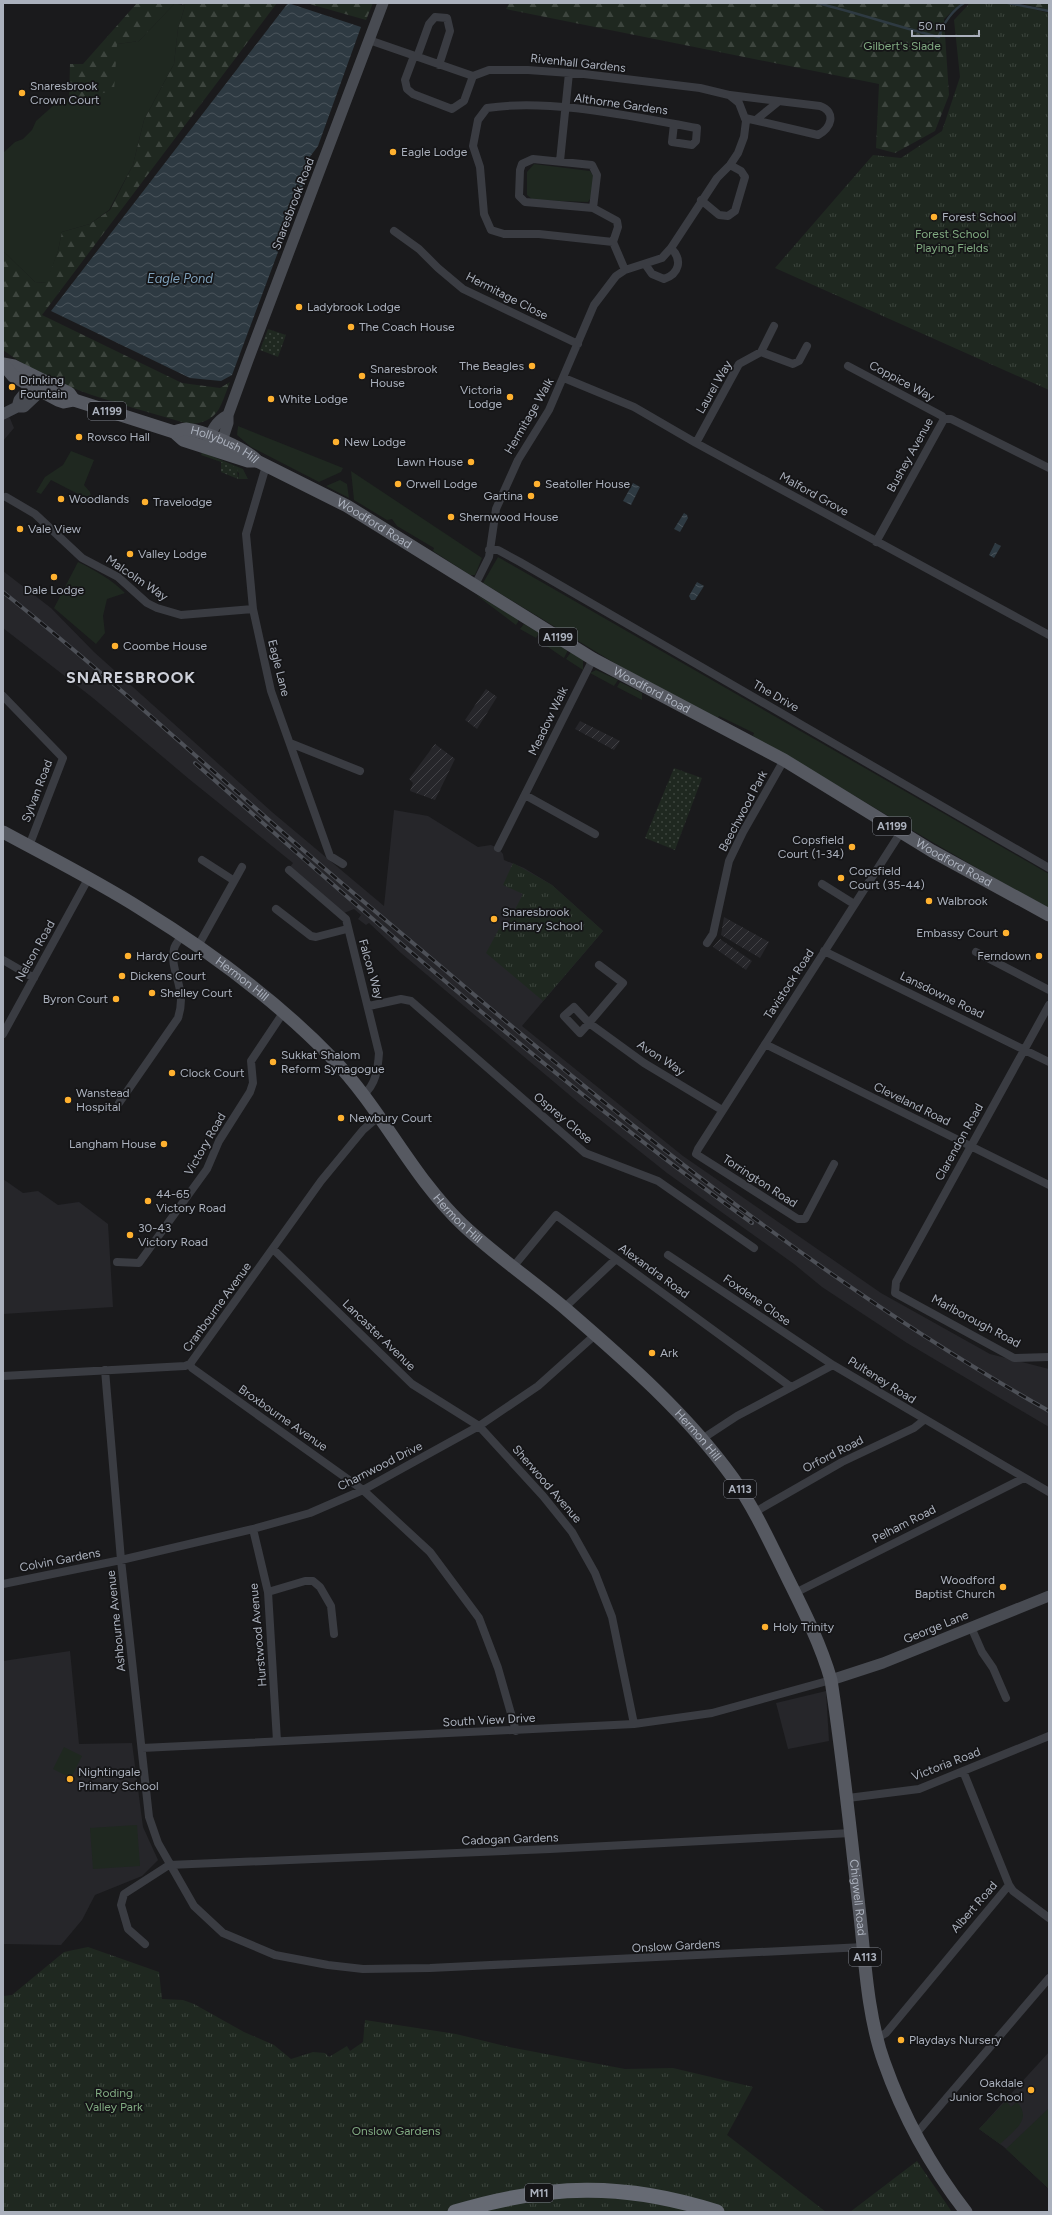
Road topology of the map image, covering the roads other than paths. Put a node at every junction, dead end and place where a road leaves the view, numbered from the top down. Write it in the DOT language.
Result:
graph roads {
  1 [pos="383,3"];
  2 [pos="369,40"];
  3 [pos="415,57"];
  4 [pos="439,65"];
  5 [pos="569,73"];
  6 [pos="474,76"];
  7 [pos="729,95"];
  8 [pos="778,102"];
  9 [pos="739,103"];
  10 [pos="565,108"];
  11 [pos="745,118"];
  12 [pos="757,119"];
  13 [pos="674,124"];
  14 [pos="560,161"];
  15 [pos="730,165"];
  16 [pos="702,200"];
  17 [pos="592,208"];
  18 [pos="394,231"];
  19 [pos="613,242"];
  20 [pos="672,248"];
  21 [pos="645,264"];
  22 [pos="625,270"];
  23 [pos="774,326"];
  24 [pos="578,344"];
  25 [pos="808,346"];
  26 [pos="761,352"];
  27 [pos="3,364"];
  28 [pos="848,366"];
  29 [pos="564,378"];
  30 [pos="38,385"];
  31 [pos="3,414"];
  32 [pos="944,419"];
  33 [pos="696,443"];
  34 [pos="214,444"];
  35 [pos="261,463"];
  36 [pos="1049,468"];
  37 [pos="6,497"];
  38 [pos="876,542"];
  39 [pos="489,550"];
  40 [pos="474,585"];
  41 [pos="253,609"];
  42 [pos="1049,635"];
  43 [pos="593,659"];
  44 [pos="3,696"];
  45 [pos="290,743"];
  46 [pos="784,760"];
  47 [pos="360,771"];
  48 [pos="525,795"];
  49 [pos="3,832"];
  50 [pos="901,832"];
  51 [pos="595,834"];
  52 [pos="29,846"];
  53 [pos="498,848"];
  54 [pos="202,860"];
  55 [pos="343,864"];
  56 [pos="242,867"];
  57 [pos="1049,868"];
  58 [pos="288,870"];
  59 [pos="88,879"];
  60 [pos="234,880"];
  61 [pos="822,884"];
  62 [pos="854,904"];
  63 [pos="276,909"];
  64 [pos="1049,915"];
  65 [pos="347,929"];
  66 [pos="182,936"];
  67 [pos="707,943"];
  68 [pos="198,946"];
  69 [pos="824,951"];
  70 [pos="976,952"];
  71 [pos="3,960"];
  72 [pos="599,966"];
  73 [pos="34,978"];
  74 [pos="1049,990"];
  75 [pos="1049,1005"];
  76 [pos="369,1006"];
  77 [pos="283,1013"];
  78 [pos="3,1034"];
  79 [pos="765,1044"];
  80 [pos="1024,1049"];
  81 [pos="1049,1062"];
  82 [pos="363,1095"];
  83 [pos="119,1103"];
  84 [pos="722,1110"];
  85 [pos="378,1116"];
  86 [pos="971,1146"];
  87 [pos="698,1149"];
  88 [pos="834,1164"];
  89 [pos="1049,1185"];
  90 [pos="754,1248"];
  91 [pos="273,1249"];
  92 [pos="668,1255"];
  93 [pos="616,1259"];
  94 [pos="117,1262"];
  95 [pos="513,1267"];
  96 [pos="895,1293"];
  97 [pos="564,1308"];
  98 [pos="595,1335"];
  99 [pos="1049,1358"];
  100 [pos="190,1364"];
  101 [pos="832,1365"];
  102 [pos="105,1370"];
  103 [pos="3,1376"];
  104 [pos="791,1387"];
  105 [pos="924,1420"];
  106 [pos="479,1426"];
  107 [pos="702,1439"];
  108 [pos="1024,1478"];
  109 [pos="363,1490"];
  110 [pos="1049,1492"];
  111 [pos="755,1512"];
  112 [pos="253,1529"];
  113 [pos="121,1560"];
  114 [pos="3,1584"];
  115 [pos="268,1592"];
  116 [pos="795,1593"];
  117 [pos="1049,1596"];
  118 [pos="971,1627"];
  119 [pos="334,1634"];
  120 [pos="831,1680"];
  121 [pos="1006,1698"];
  122 [pos="634,1724"];
  123 [pos="516,1731"];
  124 [pos="1049,1736"];
  125 [pos="277,1741"];
  126 [pos="142,1748"];
  127 [pos="963,1771"];
  128 [pos="848,1798"];
  129 [pos="851,1833"];
  130 [pos="169,1865"];
  131 [pos="1009,1885"];
  132 [pos="1049,1918"];
  133 [pos="145,1944"];
  134 [pos="864,1947"];
  135 [pos="1049,1978"];
  136 [pos="877,2038"];
  137 [pos="916,2136"];
  138 [pos="455,2212"];
  139 [pos="717,2212"];
  140 [pos="966,2212"];
  1 -- 2 [label="street, Snaresbrook Road"];
  2 -- 3 [label="street"];
  2 -- 34 [label="street, Snaresbrook Road"];
  3 -- 4 [label="street"];
  3 -- 4 [label="street"];
  3 -- 6 [label="street"];
  4 -- 6 [label="street"];
  5 -- 6 [label="street, Rivenhall Gardens"];
  5 -- 7 [label="street, Rivenhall Gardens"];
  5 -- 10 [label="street, Althorne Gardens"];
  7 -- 8 [label="street"];
  7 -- 9 [label="street, Rivenhall Gardens"];
  8 -- 12 [label="street"];
  8 -- 12 [label="street"];
  9 -- 11 [label="street, Hermitage Walk"];
  10 -- 13 [label="street, Althorne Gardens"];
  10 -- 14 [label="street, Althorne Gardens"];
  10 -- 19 [label="street, Althorne Gardens"];
  11 -- 12 [label="street"];
  11 -- 15 [label="street, Hermitage Walk"];
  14 -- 17 [label="street"];
  14 -- 17 [label="street"];
  15 -- 16 [label="street, Hermitage Walk"];
  15 -- 16 [label="street"];
  16 -- 20 [label="street, Hermitage Walk"];
  17 -- 19 [label="street"];
  18 -- 24 [label="street, Hermitage Close"];
  19 -- 22 [label="street"];
  20 -- 21 [label="street, Hermitage Walk"];
  20 -- 21 [label="street"];
  21 -- 22 [label="street, Hermitage Walk"];
  22 -- 24 [label="street, Hermitage Walk"];
  23 -- 26 [label="street"];
  24 -- 29 [label="street, Hermitage Walk"];
  25 -- 26 [label="street"];
  26 -- 33 [label="street, Laurel Way"];
  27 -- 30 [label="main road, Hollybush Hill / A1199"];
  28 -- 32 [label="street, Coppice Way"];
  29 -- 33 [label="street, Malford Grove"];
  29 -- 39 [label="street, Hermitage Walk"];
  30 -- 31 [label="street"];
  30 -- 34 [label="main road, Hollybush Hill / A1199"];
  32 -- 36 [label="street, Bushey Avenue"];
  32 -- 38 [label="street, Bushey Avenue"];
  33 -- 38 [label="street, Malford Grove"];
  34 -- 35 [label="main road, Hollybush Hill / A1199"];
  35 -- 40 [label="main road, Woodford Road / A1199"];
  35 -- 41 [label="street, Eagle Lane"];
  37 -- 41 [label="street, Malcolm Way"];
  38 -- 42 [label="street, Malford Grove"];
  39 -- 40 [label="street, Hermitage Walk"];
  39 -- 57 [label="street, The Drive"];
  40 -- 43 [label="main road, Woodford Road / A1199"];
  41 -- 45 [label="street, Eagle Lane"];
  43 -- 46 [label="main road, Woodford Road / A1199"];
  43 -- 48 [label="street, Meadow Walk"];
  44 -- 52 [label="street, Sylvan Road"];
  45 -- 47 [label="street"];
  45 -- 55 [label="street, Eagle Lane"];
  46 -- 50 [label="main road, Woodford Road / A1199"];
  46 -- 67 [label="street, Beechwood Park"];
  48 -- 51 [label="street"];
  48 -- 53 [label="street, Meadow Walk"];
  49 -- 52 [label="main road, Hermon Hill / A113"];
  50 -- 62 [label="street, Tavistock Road"];
  50 -- 64 [label="main road, Woodford Road / A1199"];
  52 -- 59 [label="main road, Hermon Hill / A113"];
  54 -- 60 [label="street"];
  56 -- 60 [label="street"];
  58 -- 65 [label="street, Falcon Way"];
  59 -- 66 [label="main road, Hermon Hill / A113"];
  59 -- 73 [label="street, Nelson Road"];
  60 -- 68 [label="street"];
  61 -- 62 [label="street"];
  62 -- 69 [label="street, Tavistock Road"];
  63 -- 65 [label="street"];
  65 -- 76 [label="street, Falcon Way"];
  66 -- 68 [label="main road, Hermon Hill / A113"];
  66 -- 83 [label="street"];
  68 -- 77 [label="main road, Hermon Hill / A113"];
  69 -- 79 [label="street, Tavistock Road"];
  69 -- 80 [label="street, Lansdowne Road"];
  70 -- 74 [label="street"];
  71 -- 73 [label="street"];
  72 -- 84 [label="street, Avon Way"];
  73 -- 78 [label="street, Nelson Road"];
  75 -- 80 [label="street, Clarendon Road"];
  76 -- 82 [label="street, Falcon Way"];
  76 -- 90 [label="street, Osprey Close"];
  77 -- 82 [label="main road, Hermon Hill / A113"];
  77 -- 94 [label="street, Victory Road"];
  79 -- 84 [label="street, Tavistock Road"];
  79 -- 86 [label="street, Cleveland Road"];
  80 -- 81 [label="street, Lansdowne Road"];
  80 -- 86 [label="street, Clarendon Road"];
  82 -- 85 [label="main road, Hermon Hill / A113"];
  84 -- 87 [label="street, Tavistock Road"];
  85 -- 91 [label="street, Cranbourne Avenue"];
  85 -- 95 [label="main road, Hermon Hill / A113"];
  86 -- 89 [label="street, Cleveland Road"];
  86 -- 96 [label="street, Clarendon Road"];
  87 -- 88 [label="street, Torrington Road"];
  91 -- 100 [label="street, Cranbourne Avenue"];
  91 -- 106 [label="street, Lancaster Avenue"];
  92 -- 101 [label="street, Foxdene Close"];
  93 -- 95 [label="street, Alexandra Road"];
  93 -- 97 [label="street"];
  93 -- 104 [label="street, Alexandra Road"];
  95 -- 97 [label="main road, Hermon Hill / A113"];
  96 -- 99 [label="street, Marlborough Road"];
  97 -- 98 [label="main road, Hermon Hill / A113"];
  98 -- 106 [label="street, Charnwood Drive"];
  98 -- 107 [label="main road, Hermon Hill / A113"];
  100 -- 102 [label="street, Cranbourne Avenue"];
  100 -- 109 [label="street, Broxbourne Avenue"];
  101 -- 104 [label="street, Pulteney Road"];
  101 -- 105 [label="street, Pulteney Road"];
  102 -- 103 [label="street, Cranbourne Avenue"];
  102 -- 113 [label="street, Ashbourne Avenue"];
  104 -- 107 [label="street, Pulteney Road"];
  105 -- 108 [label="street, Pulteney Road"];
  105 -- 111 [label="street, Orford Road"];
  106 -- 109 [label="street, Charnwood Drive"];
  106 -- 122 [label="street, Sherwood Avenue"];
  107 -- 111 [label="main road, Hermon Hill / A113"];
  108 -- 110 [label="street, Pulteney Road"];
  108 -- 116 [label="street, Pelham Road"];
  109 -- 112 [label="street, Charnwood Drive"];
  109 -- 123 [label="street, Broxbourne Avenue"];
  111 -- 116 [label="main road, Hermon Hill / A113"];
  112 -- 113 [label="street, Charnwood Drive"];
  112 -- 115 [label="street, Hurstwood Avenue"];
  113 -- 114 [label="street, Colvin Gardens"];
  113 -- 126 [label="street, Ashbourne Avenue"];
  115 -- 119 [label="street"];
  115 -- 125 [label="street, Hurstwood Avenue"];
  116 -- 120 [label="main road, Hermon Hill / A113"];
  117 -- 118 [label="street, George Lane"];
  118 -- 120 [label="street, George Lane"];
  118 -- 121 [label="street"];
  120 -- 122 [label="street, South View Drive"];
  120 -- 128 [label="main road, Chigwell Road / A113"];
  122 -- 123 [label="street, South View Drive"];
  123 -- 125 [label="street, South View Drive"];
  124 -- 127 [label="street, Victoria Road"];
  125 -- 126 [label="street, South View Drive"];
  126 -- 130 [label="street, Ashbourne Avenue"];
  127 -- 128 [label="street, Victoria Road"];
  127 -- 131 [label="street, Albert Road"];
  128 -- 129 [label="main road, Chigwell Road / A113"];
  129 -- 130 [label="street, Cadogan Gardens"];
  129 -- 134 [label="main road, Chigwell Road / A113"];
  130 -- 133 [label="street"];
  130 -- 134 [label="street, Onslow Gardens"];
  131 -- 132 [label="street"];
  131 -- 136 [label="street, Albert Road"];
  134 -- 136 [label="main road, Chigwell Road / A113"];
  135 -- 137 [label="street"];
  136 -- 137 [label="main road, Chigwell Road / A113"];
  137 -- 140 [label="main road, Chigwell Road / A113"];
  138 -- 139 [label="highway, M11"];
}
